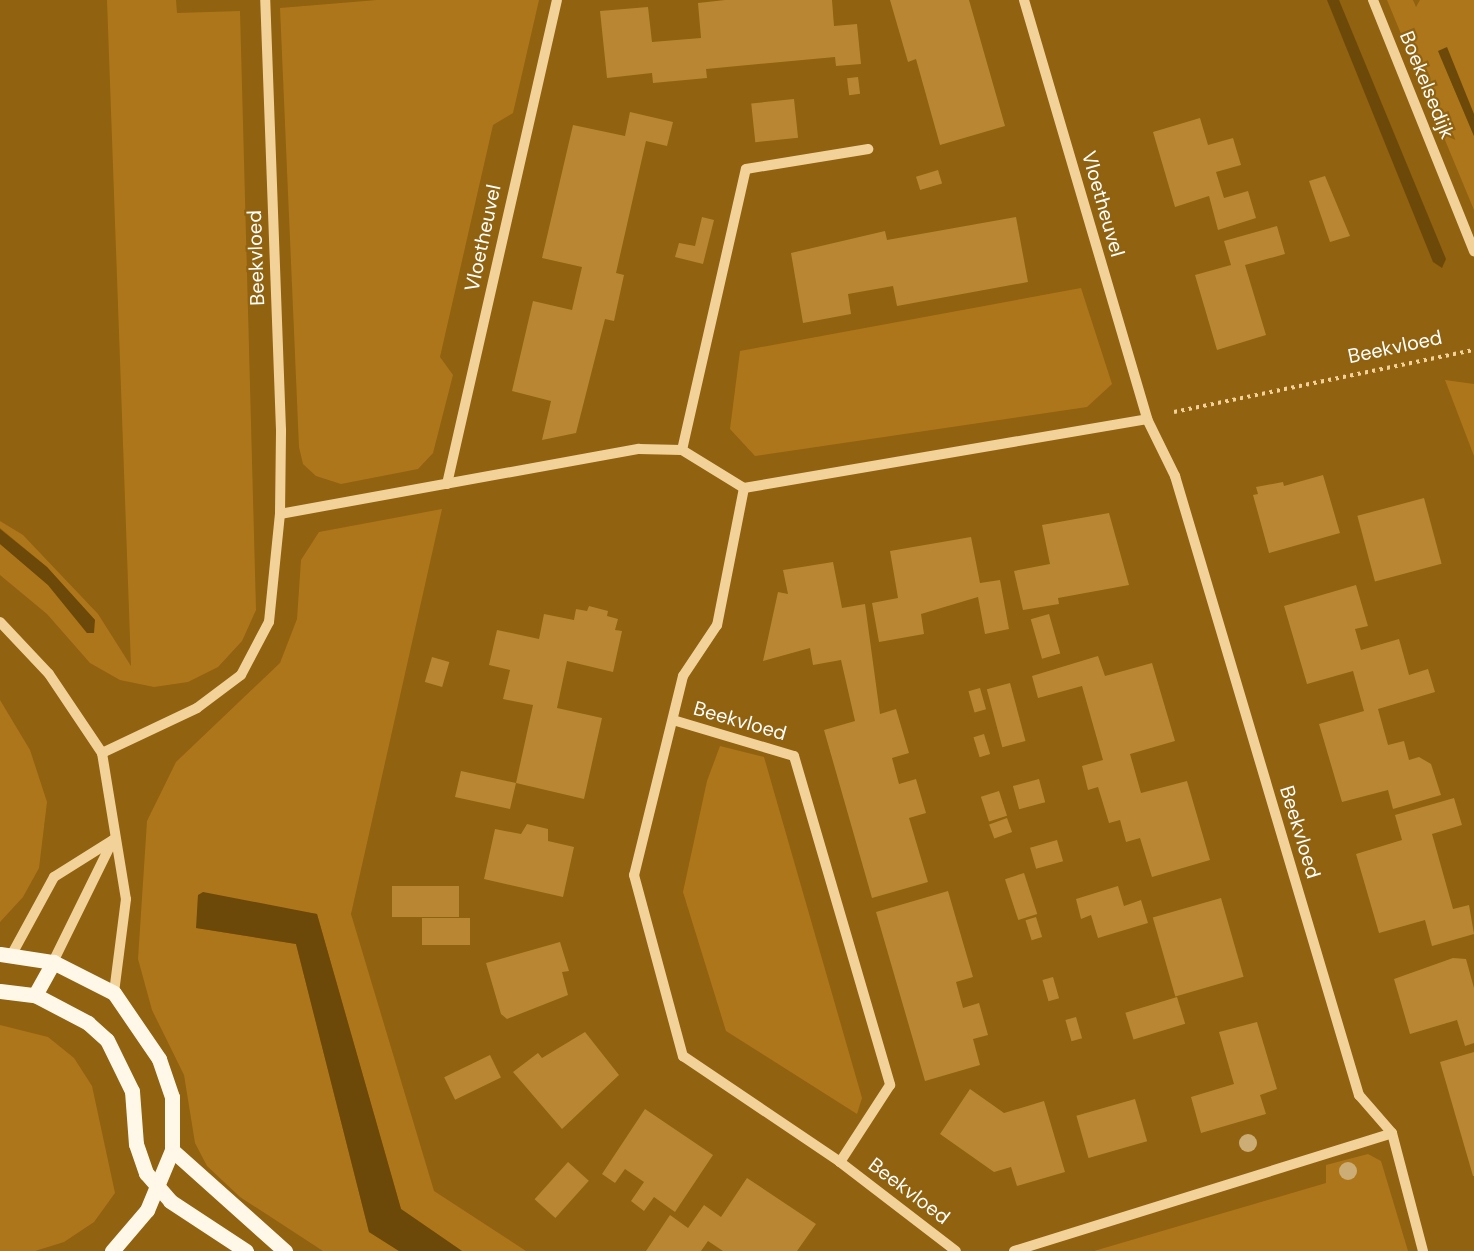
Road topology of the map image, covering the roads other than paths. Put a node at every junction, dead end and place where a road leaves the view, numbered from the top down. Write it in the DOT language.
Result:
graph roads {
  1 [pos="265,0"];
  2 [pos="557,0"];
  3 [pos="1024,0"];
  4 [pos="1373,0"];
  5 [pos="868,149"];
  6 [pos="1474,250"];
  7 [pos="1147,419"];
  8 [pos="682,450"];
  9 [pos="447,484"];
  10 [pos="744,488"];
  11 [pos="280,514"];
  12 [pos="0,622"];
  13 [pos="673,720"];
  14 [pos="102,753"];
  15 [pos="113,840"];
  16 [pos="6,954"];
  17 [pos="53,962"];
  18 [pos="0,991"];
  19 [pos="114,993"];
  20 [pos="35,995"];
  21 [pos="1392,1133"];
  22 [pos="172,1150"];
  23 [pos="840,1162"];
  24 [pos="158,1188"];
  25 [pos="112,1251"];
  26 [pos="246,1251"];
  27 [pos="285,1251"];
  28 [pos="956,1251"];
  29 [pos="1014,1251"];
  30 [pos="1423,1251"];
  1 -- 11 [label="street, Beekvloed"];
  2 -- 9 [label="street, Vloetheuvel"];
  3 -- 7 [label="street, Vloetheuvel"];
  4 -- 6 [label="street, Boekelsedijk"];
  5 -- 8 [label="street"];
  7 -- 10 [label="street"];
  7 -- 21 [label="street, Beekvloed"];
  8 -- 9 [label="street"];
  8 -- 10 [label="street"];
  9 -- 11 [label="street"];
  10 -- 13 [label="street, Beekvloed"];
  11 -- 14 [label="street, Beekvloed"];
  12 -- 14 [label="street"];
  13 -- 23 [label="street, Beekvloed"];
  13 -- 23 [label="street, Beekvloed"];
  14 -- 15 [label="street"];
  15 -- 16 [label="street"];
  15 -- 17 [label="street"];
  15 -- 19 [label="street"];
  16 -- 17 [label="main road"];
  17 -- 19 [label="main road"];
  17 -- 20 [label="main road"];
  18 -- 20 [label="main road"];
  19 -- 22 [label="main road"];
  20 -- 24 [label="main road"];
  21 -- 29 [label="street"];
  21 -- 30 [label="street, Beekvloed"];
  22 -- 24 [label="main road"];
  22 -- 27 [label="main road"];
  23 -- 28 [label="street, Beekvloed"];
  24 -- 25 [label="main road"];
  24 -- 26 [label="main road"];
}
